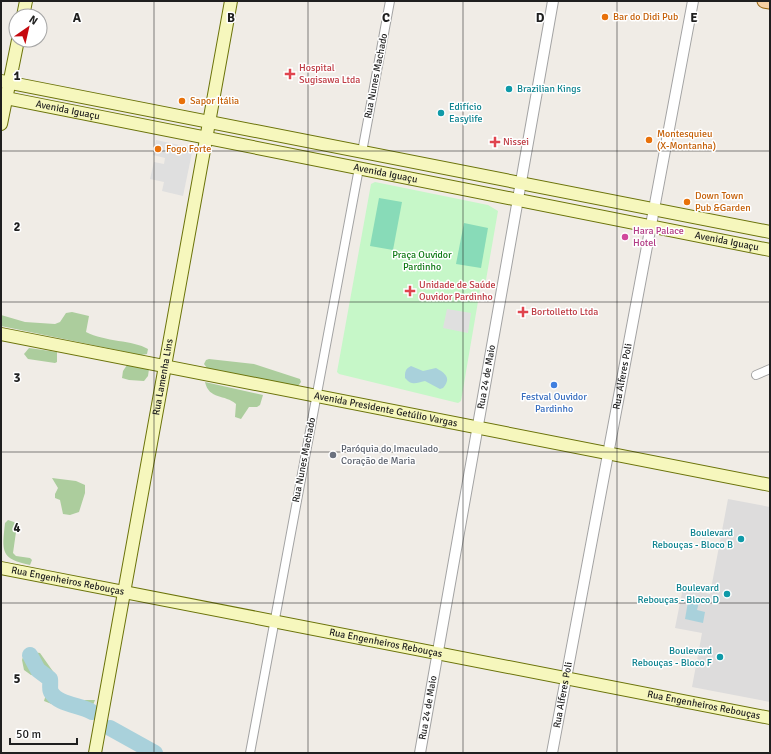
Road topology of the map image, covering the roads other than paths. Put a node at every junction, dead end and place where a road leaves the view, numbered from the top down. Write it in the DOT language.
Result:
graph roads {
  1 [pos="232,1"];
  2 [pos="390,1"];
  3 [pos="553,1"];
  4 [pos="693,1"];
  5 [pos="764,1"];
  6 [pos="770,2"];
  7 [pos="16,48"];
  8 [pos="5,82"];
  9 [pos="4,97"];
  10 [pos="126,106"];
  11 [pos="210,122"];
  12 [pos="1,124"];
  13 [pos="145,126"];
  14 [pos="207,138"];
  15 [pos="304,141"];
  16 [pos="279,152"];
  17 [pos="362,152"];
  18 [pos="359,168"];
  19 [pos="521,183"];
  20 [pos="587,196"];
  21 [pos="518,200"];
  22 [pos="563,208"];
  23 [pos="654,210"];
  24 [pos="651,226"];
  25 [pos="770,232"];
  26 [pos="770,250"];
  27 [pos="1,334"];
  28 [pos="165,366"];
  29 [pos="770,369"];
  30 [pos="756,375"];
  31 [pos="316,396"];
  32 [pos="478,427"];
  33 [pos="609,453"];
  34 [pos="770,485"];
  35 [pos="1,568"];
  36 [pos="124,592"];
  37 [pos="274,621"];
  38 [pos="437,653"];
  39 [pos="566,678"];
  40 [pos="770,718"];
  41 [pos="95,753"];
  42 [pos="250,753"];
  43 [pos="420,753"];
  44 [pos="552,753"];
  1 -- 11 [label="main road, Rua Lamenha Lins"];
  2 -- 17 [label="street, Rua Nunes Machado"];
  3 -- 19 [label="street, Rua 24 de Maio"];
  4 -- 23 [label="street, Rua Alferes Poli"];
  5 -- 6 [label="main road"];
  7 -- 8 [label="main road"];
  8 -- 9 [label="main road"];
  8 -- 10 [label="main road, Avenida Iguaçu"];
  9 -- 12 [label="main road"];
  9 -- 13 [label="main road, Avenida Iguaçu"];
  10 -- 11 [label="main road, Avenida Iguaçu"];
  10 -- 13 [label="main road"];
  11 -- 14 [label="main road, Rua Lamenha Lins"];
  11 -- 15 [label="main road, Avenida Iguaçu"];
  13 -- 14 [label="main road, Avenida Iguaçu"];
  14 -- 16 [label="main road, Avenida Iguaçu"];
  14 -- 28 [label="main road, Rua Lamenha Lins"];
  15 -- 16 [label="main road"];
  15 -- 17 [label="main road, Avenida Iguaçu"];
  16 -- 18 [label="main road, Avenida Iguaçu"];
  17 -- 19 [label="main road, Avenida Iguaçu"];
  18 -- 21 [label="main road, Avenida Iguaçu"];
  18 -- 31 [label="street, Rua Nunes Machado"];
  19 -- 20 [label="main road, Avenida Iguaçu"];
  19 -- 21 [label="street, Rua 24 de Maio"];
  20 -- 22 [label="main road"];
  20 -- 23 [label="main road, Avenida Iguaçu"];
  21 -- 22 [label="main road, Avenida Iguaçu"];
  21 -- 32 [label="street, Rua 24 de Maio"];
  22 -- 24 [label="main road, Avenida Iguaçu"];
  23 -- 24 [label="street, Rua Alferes Poli"];
  23 -- 25 [label="main road, Avenida Iguaçu"];
  24 -- 26 [label="main road, Avenida Iguaçu"];
  24 -- 33 [label="street, Rua Alferes Poli"];
  27 -- 28 [label="main road, Avenida Presidente Getúlio Vargas"];
  28 -- 31 [label="main road, Avenida Presidente Getúlio Vargas"];
  28 -- 36 [label="main road, Rua Lamenha Lins"];
  29 -- 30 [label="street"];
  31 -- 32 [label="main road, Avenida Presidente Getúlio Vargas"];
  31 -- 37 [label="street, Rua Nunes Machado"];
  32 -- 33 [label="main road, Avenida Presidente Getúlio Vargas"];
  32 -- 38 [label="street, Rua 24 de Maio"];
  33 -- 34 [label="main road, Avenida Presidente Getúlio Vargas"];
  33 -- 39 [label="street, Rua Alferes Poli"];
  35 -- 36 [label="main road, Rua Engenheiros Rebouças"];
  36 -- 37 [label="main road, Rua Engenheiros Rebouças"];
  36 -- 41 [label="main road, Rua Lamenha Lins"];
  37 -- 38 [label="main road, Rua Engenheiros Rebouças"];
  37 -- 42 [label="street, Rua Nunes Machado"];
  38 -- 39 [label="main road, Rua Engenheiros Rebouças"];
  38 -- 43 [label="street, Rua 24 de Maio"];
  39 -- 40 [label="main road, Rua Engenheiros Rebouças"];
  39 -- 44 [label="street, Rua Alferes Poli"];
}
